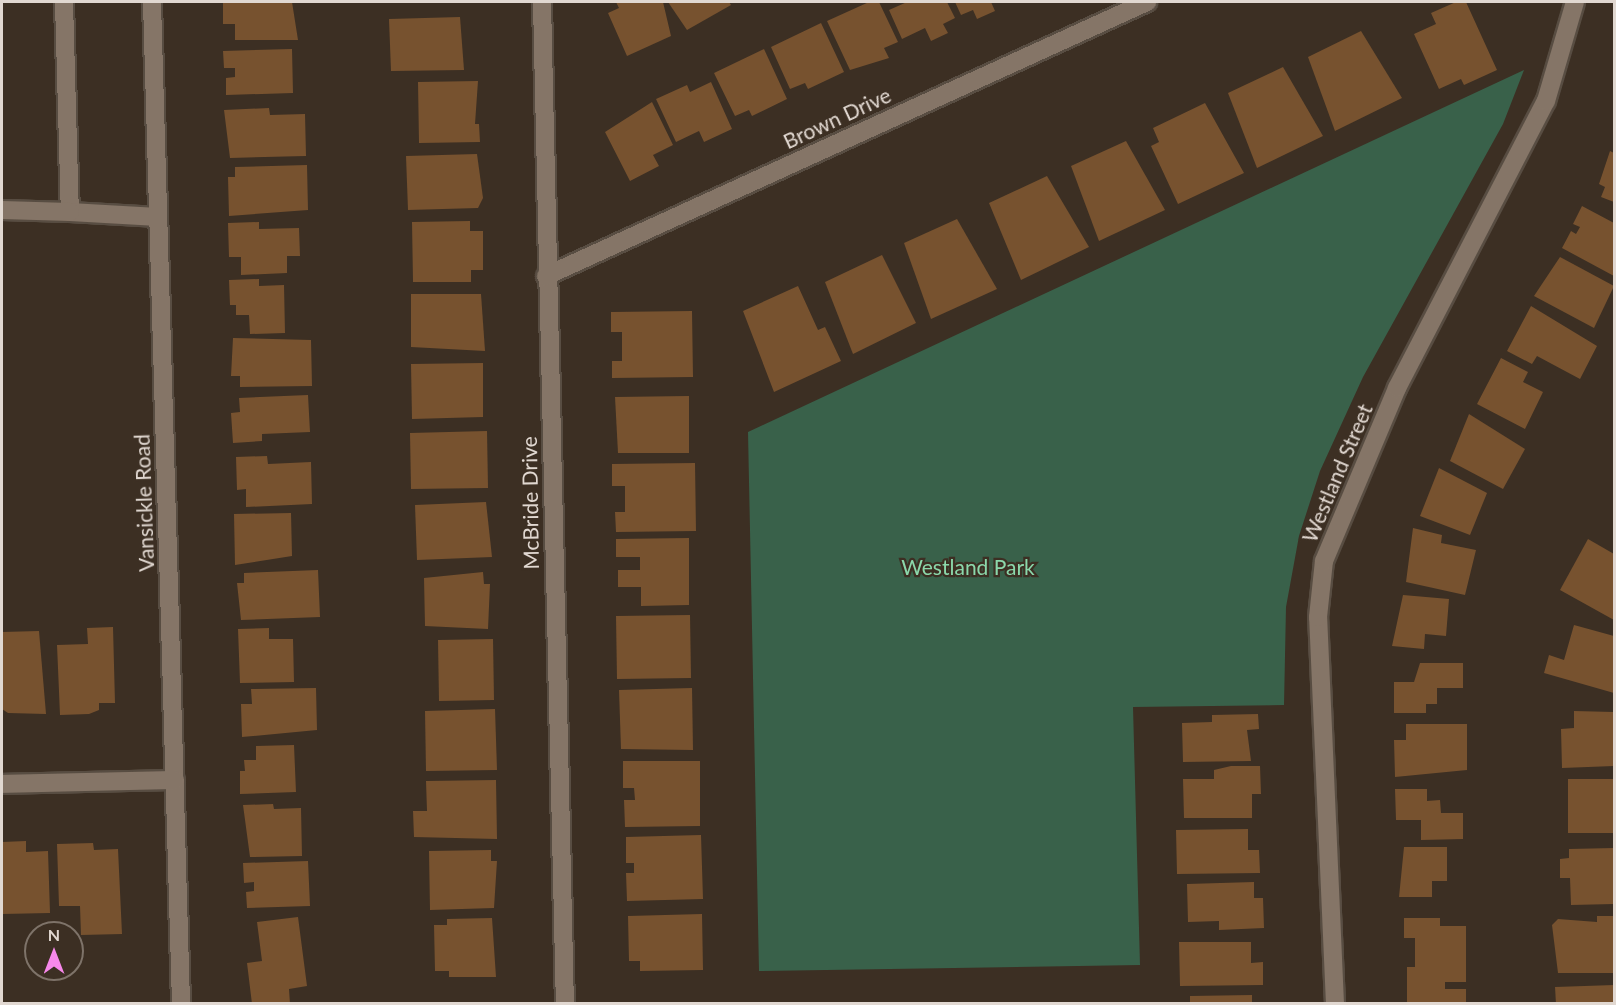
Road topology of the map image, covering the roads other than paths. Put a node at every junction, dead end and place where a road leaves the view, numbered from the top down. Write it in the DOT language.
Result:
graph roads {
  1 [pos="64,2"];
  2 [pos="152,2"];
  3 [pos="542,2"];
  4 [pos="1147,2"];
  5 [pos="1575,2"];
  6 [pos="2,210"];
  7 [pos="70,212"];
  8 [pos="158,217"];
  9 [pos="546,276"];
  10 [pos="175,780"];
  11 [pos="2,784"];
  12 [pos="181,1004"];
  13 [pos="565,1004"];
  14 [pos="1335,1004"];
  1 -- 7 [label="street"];
  2 -- 8 [label="street, Vansickle Road"];
  3 -- 9 [label="street, McBride Drive"];
  4 -- 9 [label="street, Brown Drive"];
  5 -- 14 [label="street, Westland Street"];
  6 -- 7 [label="street"];
  7 -- 8 [label="street"];
  8 -- 10 [label="street, Vansickle Road"];
  9 -- 13 [label="street, McBride Drive"];
  10 -- 11 [label="street"];
  10 -- 12 [label="street, Vansickle Road"];
}
